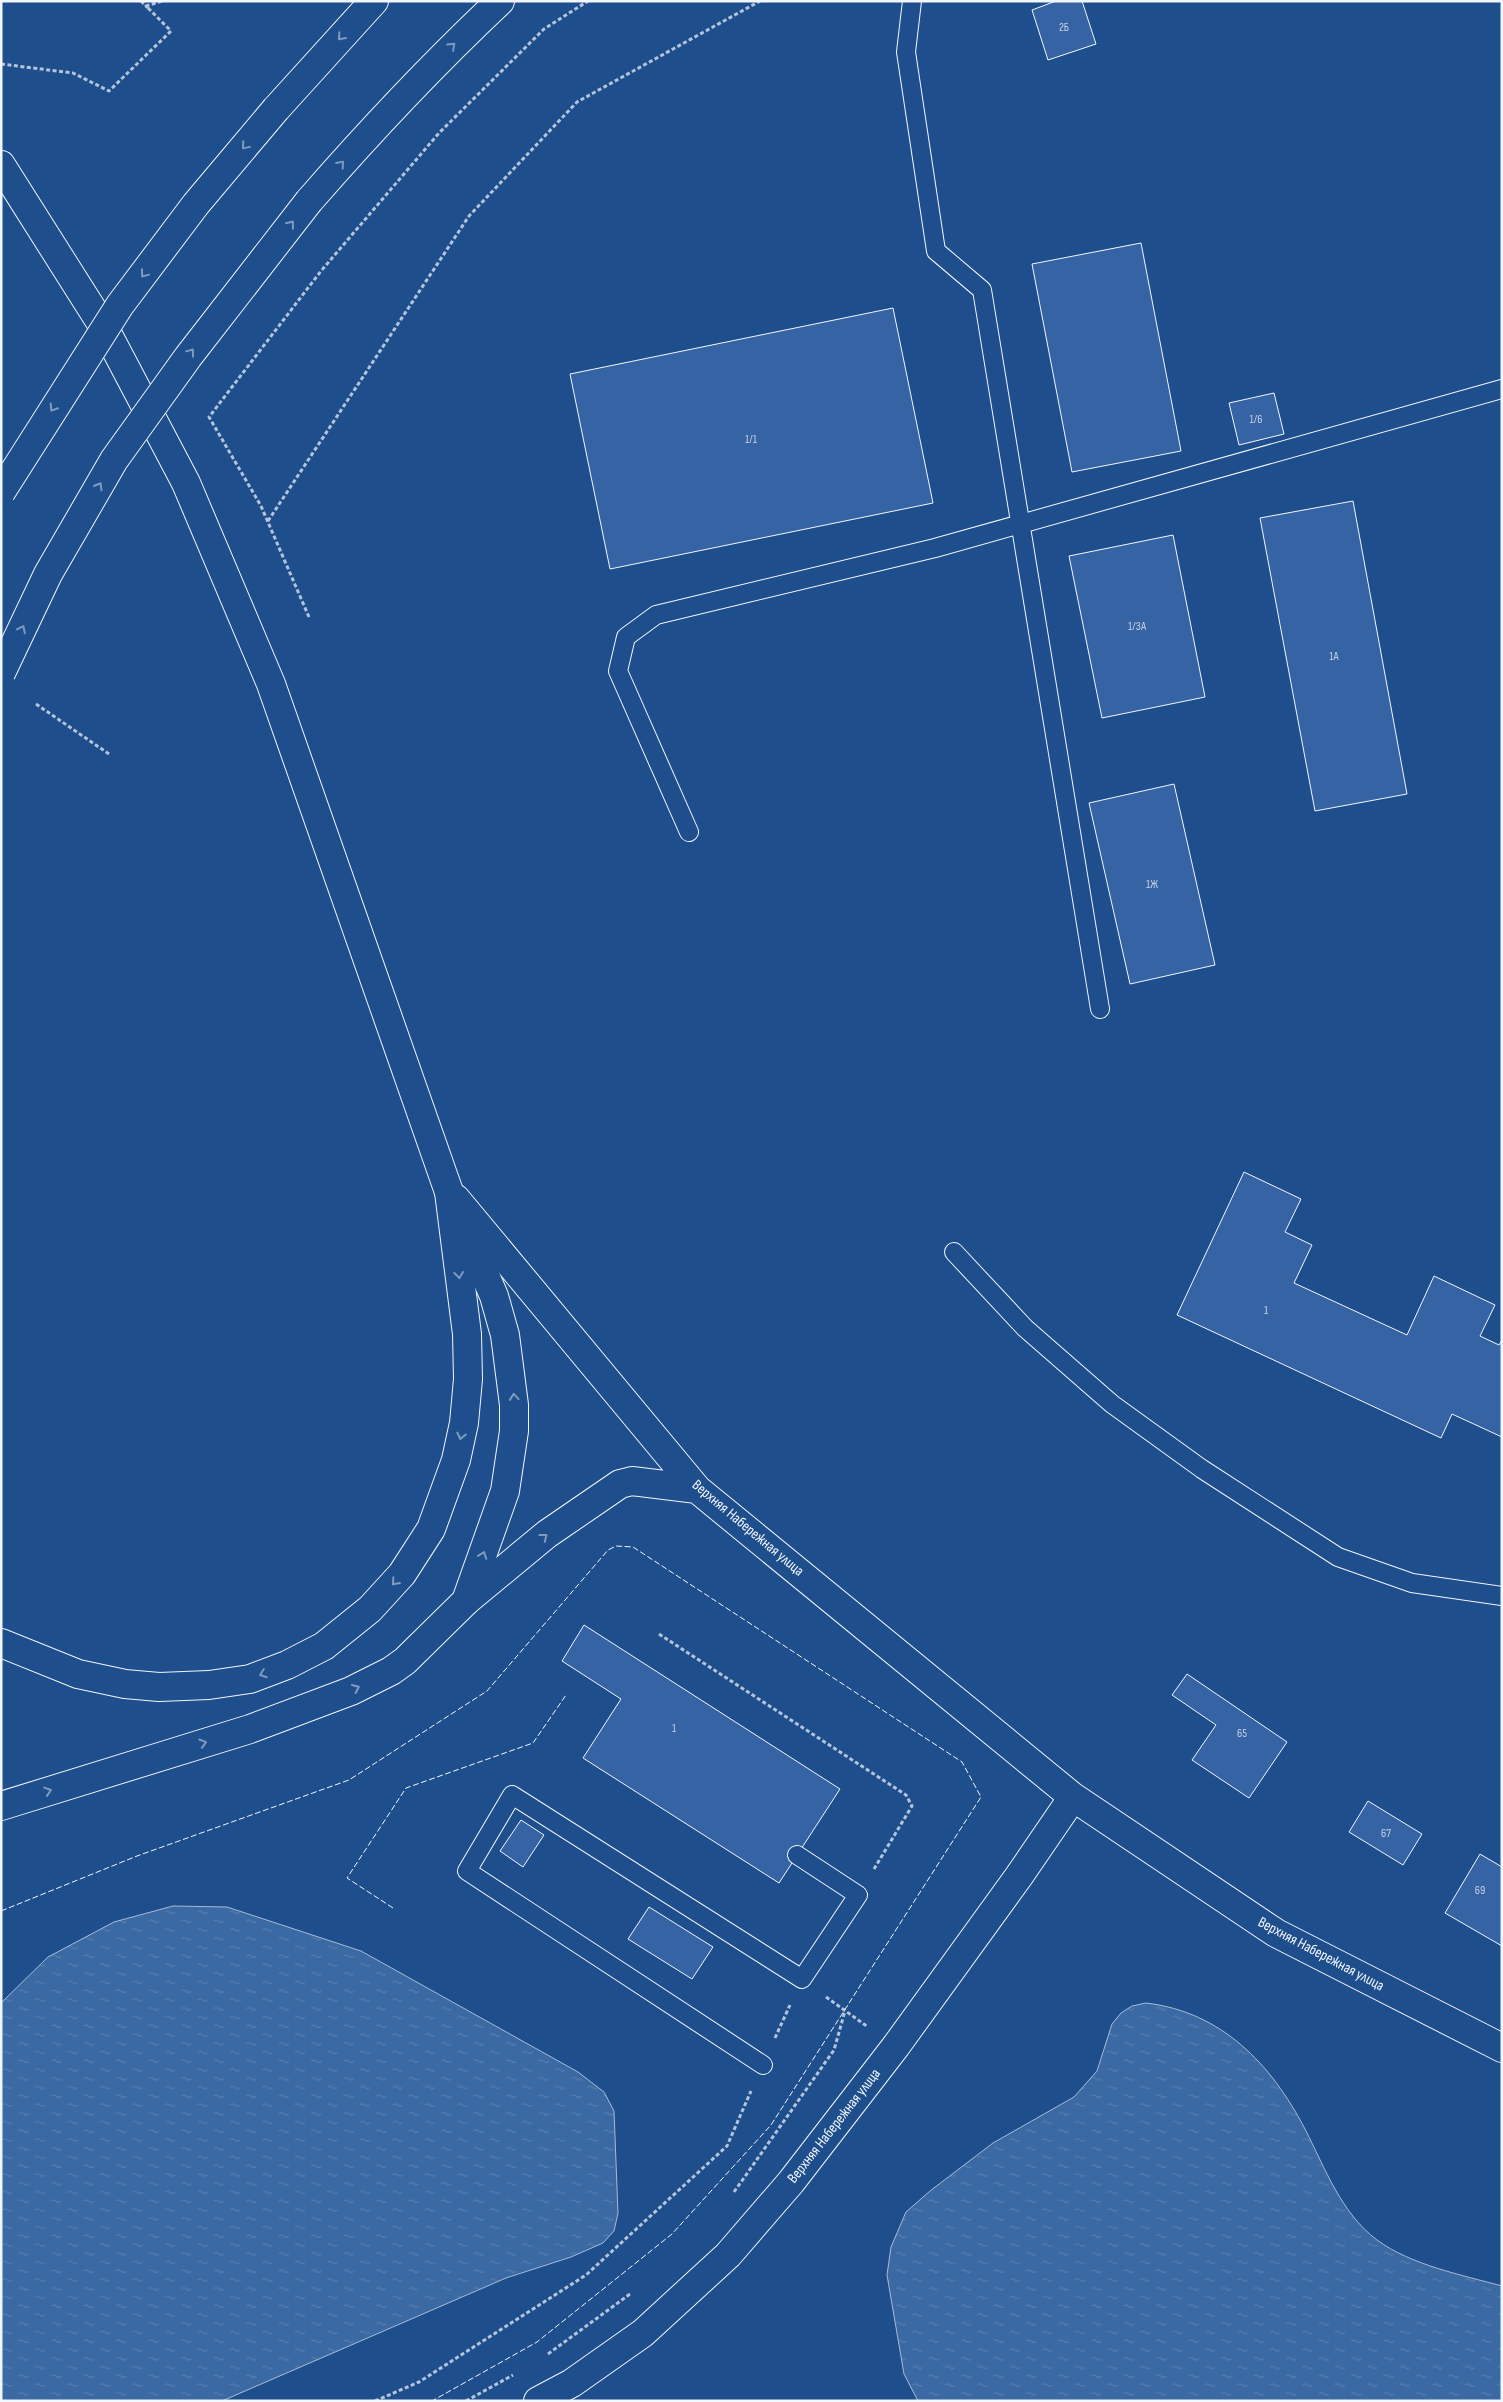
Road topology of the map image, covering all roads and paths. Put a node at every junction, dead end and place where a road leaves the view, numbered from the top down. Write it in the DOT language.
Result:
graph roads {
  1 [pos="141,1"];
  2 [pos="162,1"];
  3 [pos="374,1"];
  4 [pos="500,1"];
  5 [pos="588,1"];
  6 [pos="760,1"];
  7 [pos="912,1"];
  8 [pos="146,6"];
  9 [pos="1,64"];
  10 [pos="1,164"];
  11 [pos="1502,388"];
  12 [pos="1,492"];
  13 [pos="268,521"];
  14 [pos="1020,524"];
  15 [pos="309,617"];
  16 [pos="1,673"];
  17 [pos="36,704"];
  18 [pos="109,754"];
  19 [pos="689,832"];
  20 [pos="1100,1009"];
  21 [pos="449,1192"];
  22 [pos="954,1252"];
  23 [pos="697,1489"];
  24 [pos="1502,1596"];
  25 [pos="466,1601"];
  26 [pos="659,1634"];
  27 [pos="1,1643"];
  28 [pos="1073,1796"];
  29 [pos="1,1806"];
  30 [pos="797,1855"];
  31 [pos="858,1895"];
  32 [pos="802,1979"];
  33 [pos="845,2011"];
  34 [pos="896,2046"];
  35 [pos="1502,2048"];
  36 [pos="763,2066"];
  37 [pos="729,2199"];
  38 [pos="636,2290"];
  39 [pos="545,2356"];
  40 [pos="522,2370"];
  41 [pos="375,2401"];
  42 [pos="466,2401"];
  43 [pos="538,2401"];
  1 -- 8 [label="path"];
  2 -- 8 [label="path"];
  3 -- 12 [label="main road, one-way, bridge"];
  16 -- 4 [label="main road, one-way, bridge"];
  5 -- 13 [label="path"];
  6 -- 13 [label="path"];
  7 -- 14 [label="lane"];
  8 -- 9 [label="path"];
  10 -- 21 [label="main road"];
  11 -- 14 [label="lane"];
  13 -- 15 [label="path"];
  14 -- 19 [label="lane"];
  14 -- 20 [label="lane"];
  17 -- 18 [label="path"];
  21 -- 23 [label="main road, Верхняя Набережная улица"];
  25 -- 21 [label="main road, one-way"];
  21 -- 27 [label="main road, one-way"];
  22 -- 24 [label="lane"];
  25 -- 23 [label="main road, one-way"];
  23 -- 28 [label="main road, Верхняя Набережная улица"];
  29 -- 25 [label="main road, one-way"];
  26 -- 31 [label="path"];
  28 -- 34 [label="main road, Верхняя Набережная улица"];
  28 -- 35 [label="main road, Верхняя Набережная улица"];
  30 -- 31 [label="lane"];
  31 -- 32 [label="lane"];
  32 -- 33 [label="path"];
  32 -- 36 [label="path"];
  32 -- 36 [label="lane"];
  33 -- 34 [label="path"];
  33 -- 37 [label="path"];
  34 -- 43 [label="main road, Верхняя Набережная улица"];
  36 -- 41 [label="path"];
  38 -- 39 [label="path"];
  40 -- 42 [label="path"];
}
